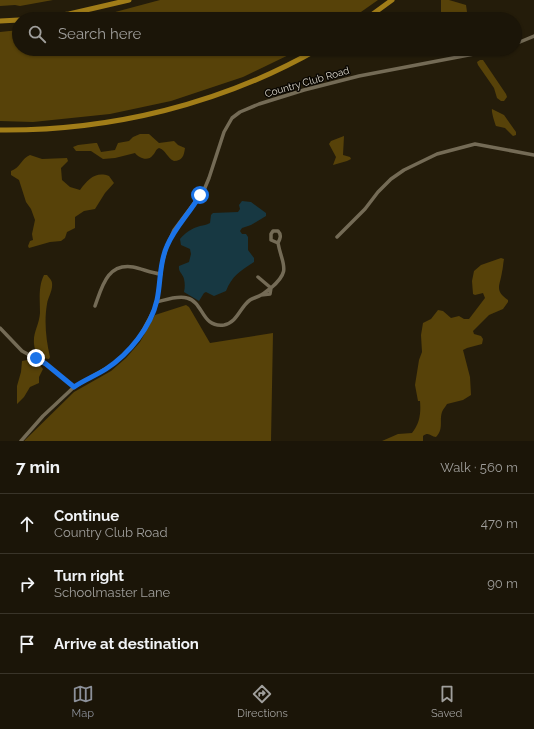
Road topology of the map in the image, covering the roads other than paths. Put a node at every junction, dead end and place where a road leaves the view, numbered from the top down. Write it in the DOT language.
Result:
graph roads {
  1 [pos="129,0"];
  2 [pos="392,0"];
  3 [pos="74,12"];
  4 [pos="376,12"];
  5 [pos="12,21"];
  6 [pos="0,22"];
  7 [pos="534,36"];
  8 [pos="522,41"];
  9 [pos="304,56"];
  10 [pos="463,56"];
  11 [pos="0,130"];
  12 [pos="534,155"];
  13 [pos="337,237"];
  14 [pos="278,243"];
  15 [pos="161,274"];
  16 [pos="258,277"];
  17 [pos="271,288"];
  18 [pos="157,302"];
  19 [pos="95,306"];
  20 [pos="0,328"];
  21 [pos="74,387"];
  22 [pos="21,441"];
  1 -- 3 [label="highway"];
  2 -- 4 [label="highway"];
  5 -- 6 [label="highway"];
  7 -- 8 [label="street"];
  9 -- 11 [label="highway"];
  10 -- 15 [label="street, Country Club Road"];
  12 -- 13 [label="street"];
  14 -- 17 [label="street"];
  15 -- 18 [label="street, Country Club Road"];
  15 -- 19 [label="street"];
  16 -- 17 [label="street"];
  17 -- 18 [label="street"];
  18 -- 21 [label="street, Country Club Road"];
  20 -- 21 [label="street"];
  21 -- 22 [label="street, Country Club Road"];
}
